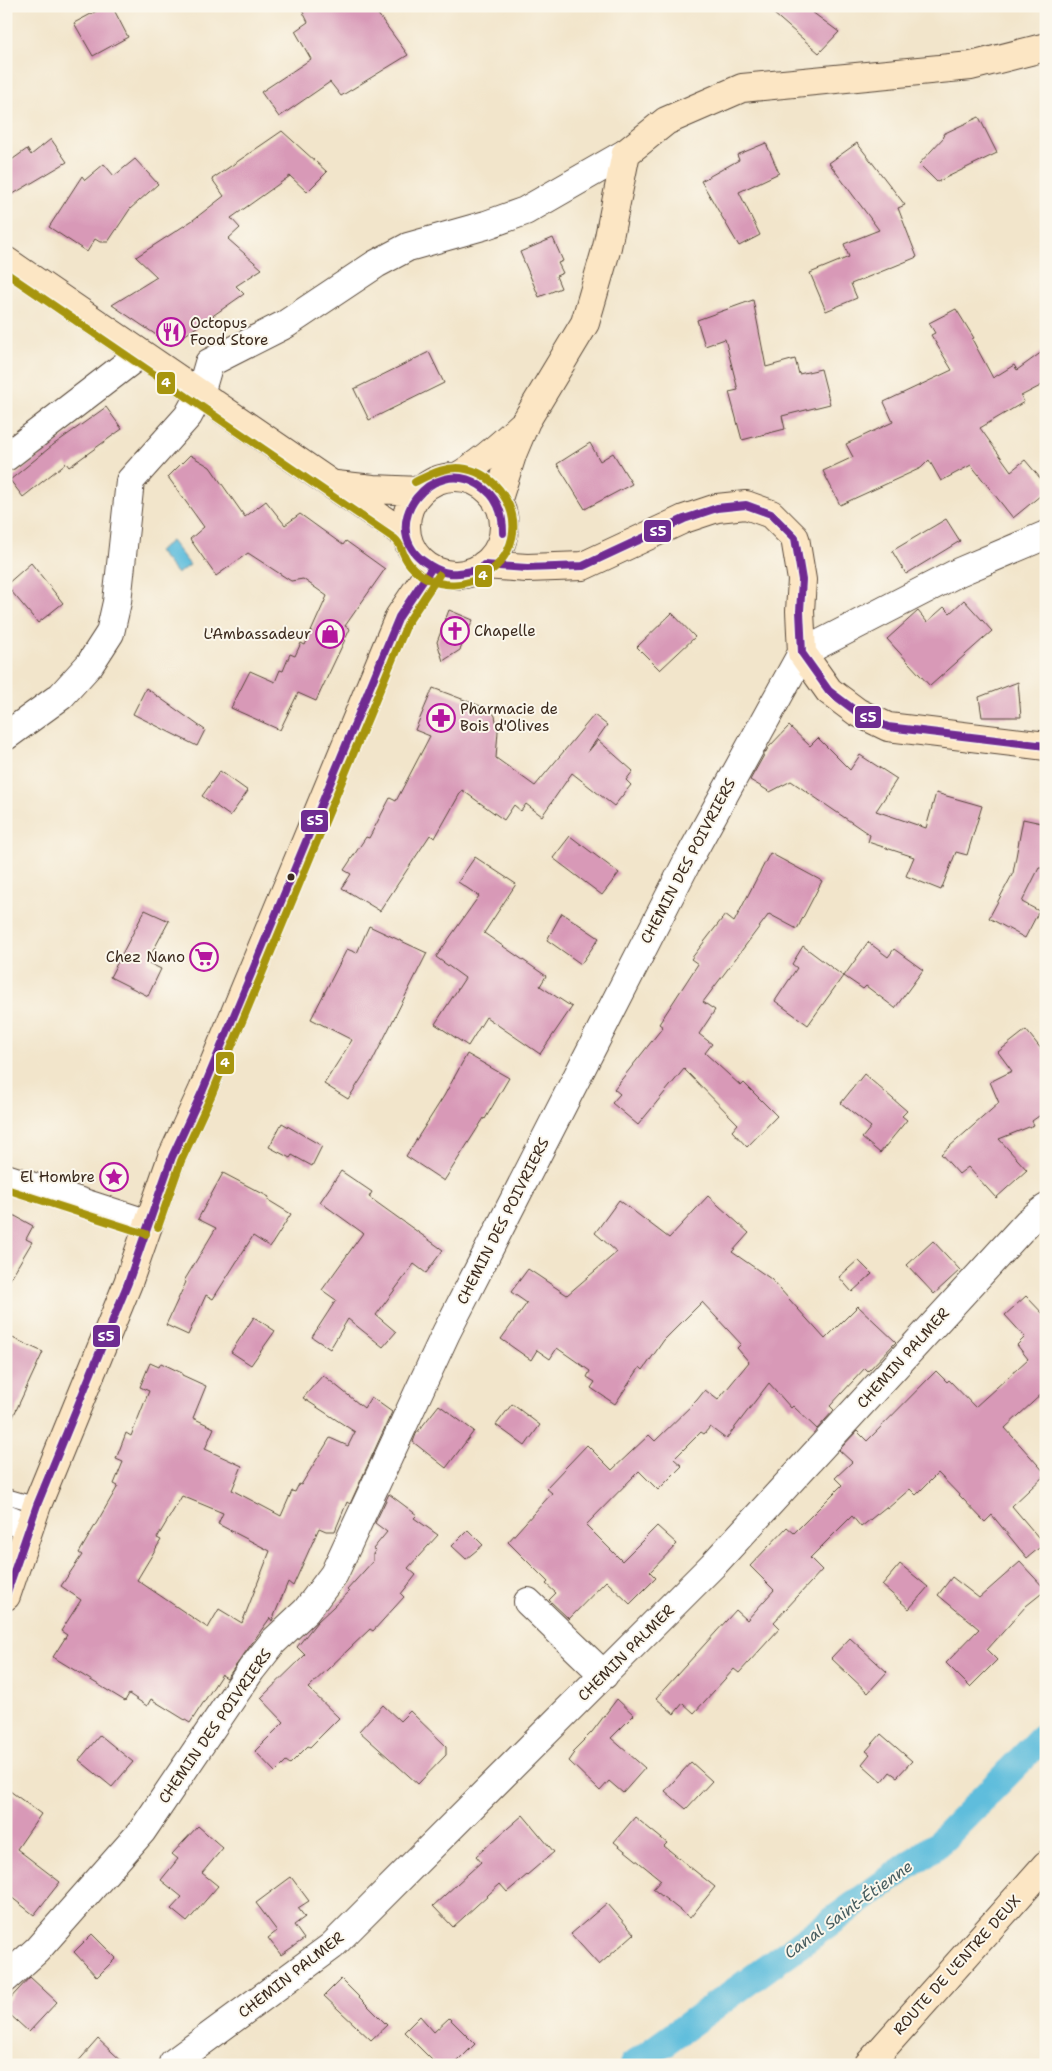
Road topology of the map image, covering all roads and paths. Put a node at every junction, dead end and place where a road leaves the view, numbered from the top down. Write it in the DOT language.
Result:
graph roads {
  1 [pos="1046,47"];
  2 [pos="626,153"];
  3 [pos="6,261"];
  4 [pos="140,354"];
  5 [pos="200,394"];
  6 [pos="526,421"];
  7 [pos="6,456"];
  8 [pos="457,477"];
  9 [pos="330,484"];
  10 [pos="420,491"];
  11 [pos="497,502"];
  12 [pos="503,533"];
  13 [pos="1046,535"];
  14 [pos="407,536"];
  15 [pos="484,565"];
  16 [pos="558,567"];
  17 [pos="431,568"];
  18 [pos="802,653"];
  19 [pos="6,736"];
  20 [pos="1046,746"];
  21 [pos="6,1178"];
  22 [pos="1046,1208"];
  23 [pos="149,1224"];
  24 [pos="6,1496"];
  25 [pos="24,1517"];
  26 [pos="6,1596"];
  27 [pos="528,1602"];
  28 [pos="604,1675"];
  29 [pos="1046,1865"];
  30 [pos="6,1978"];
  31 [pos="173,2064"];
  32 [pos="868,2065"];
  1 -- 2 [label="main road"];
  2 -- 5 [label="street"];
  2 -- 6 [label="main road"];
  3 -- 4 [label="main road"];
  4 -- 5 [label="main road"];
  4 -- 7 [label="street"];
  5 -- 9 [label="main road"];
  5 -- 19 [label="street"];
  6 -- 8 [label="main road"];
  6 -- 11 [label="main road"];
  8 -- 10 [label="main road"];
  8 -- 11 [label="main road"];
  9 -- 10 [label="main road"];
  9 -- 14 [label="main road"];
  10 -- 14 [label="main road"];
  11 -- 12 [label="main road"];
  12 -- 15 [label="main road"];
  12 -- 16 [label="main road"];
  13 -- 18 [label="street"];
  14 -- 17 [label="main road"];
  15 -- 16 [label="main road"];
  15 -- 17 [label="main road"];
  16 -- 18 [label="main road"];
  17 -- 23 [label="main road"];
  18 -- 20 [label="main road"];
  18 -- 30 [label="street, CHEMIN DES POIVRIERS"];
  21 -- 23 [label="street"];
  22 -- 28 [label="street, CHEMIN PALMER"];
  23 -- 25 [label="main road"];
  24 -- 25 [label="lane"];
  25 -- 26 [label="main road"];
  27 -- 28 [label="street"];
  28 -- 31 [label="street, CHEMIN PALMER"];
  29 -- 32 [label="main road, ROUTE DE L'ENTRE DEUX"];
}
